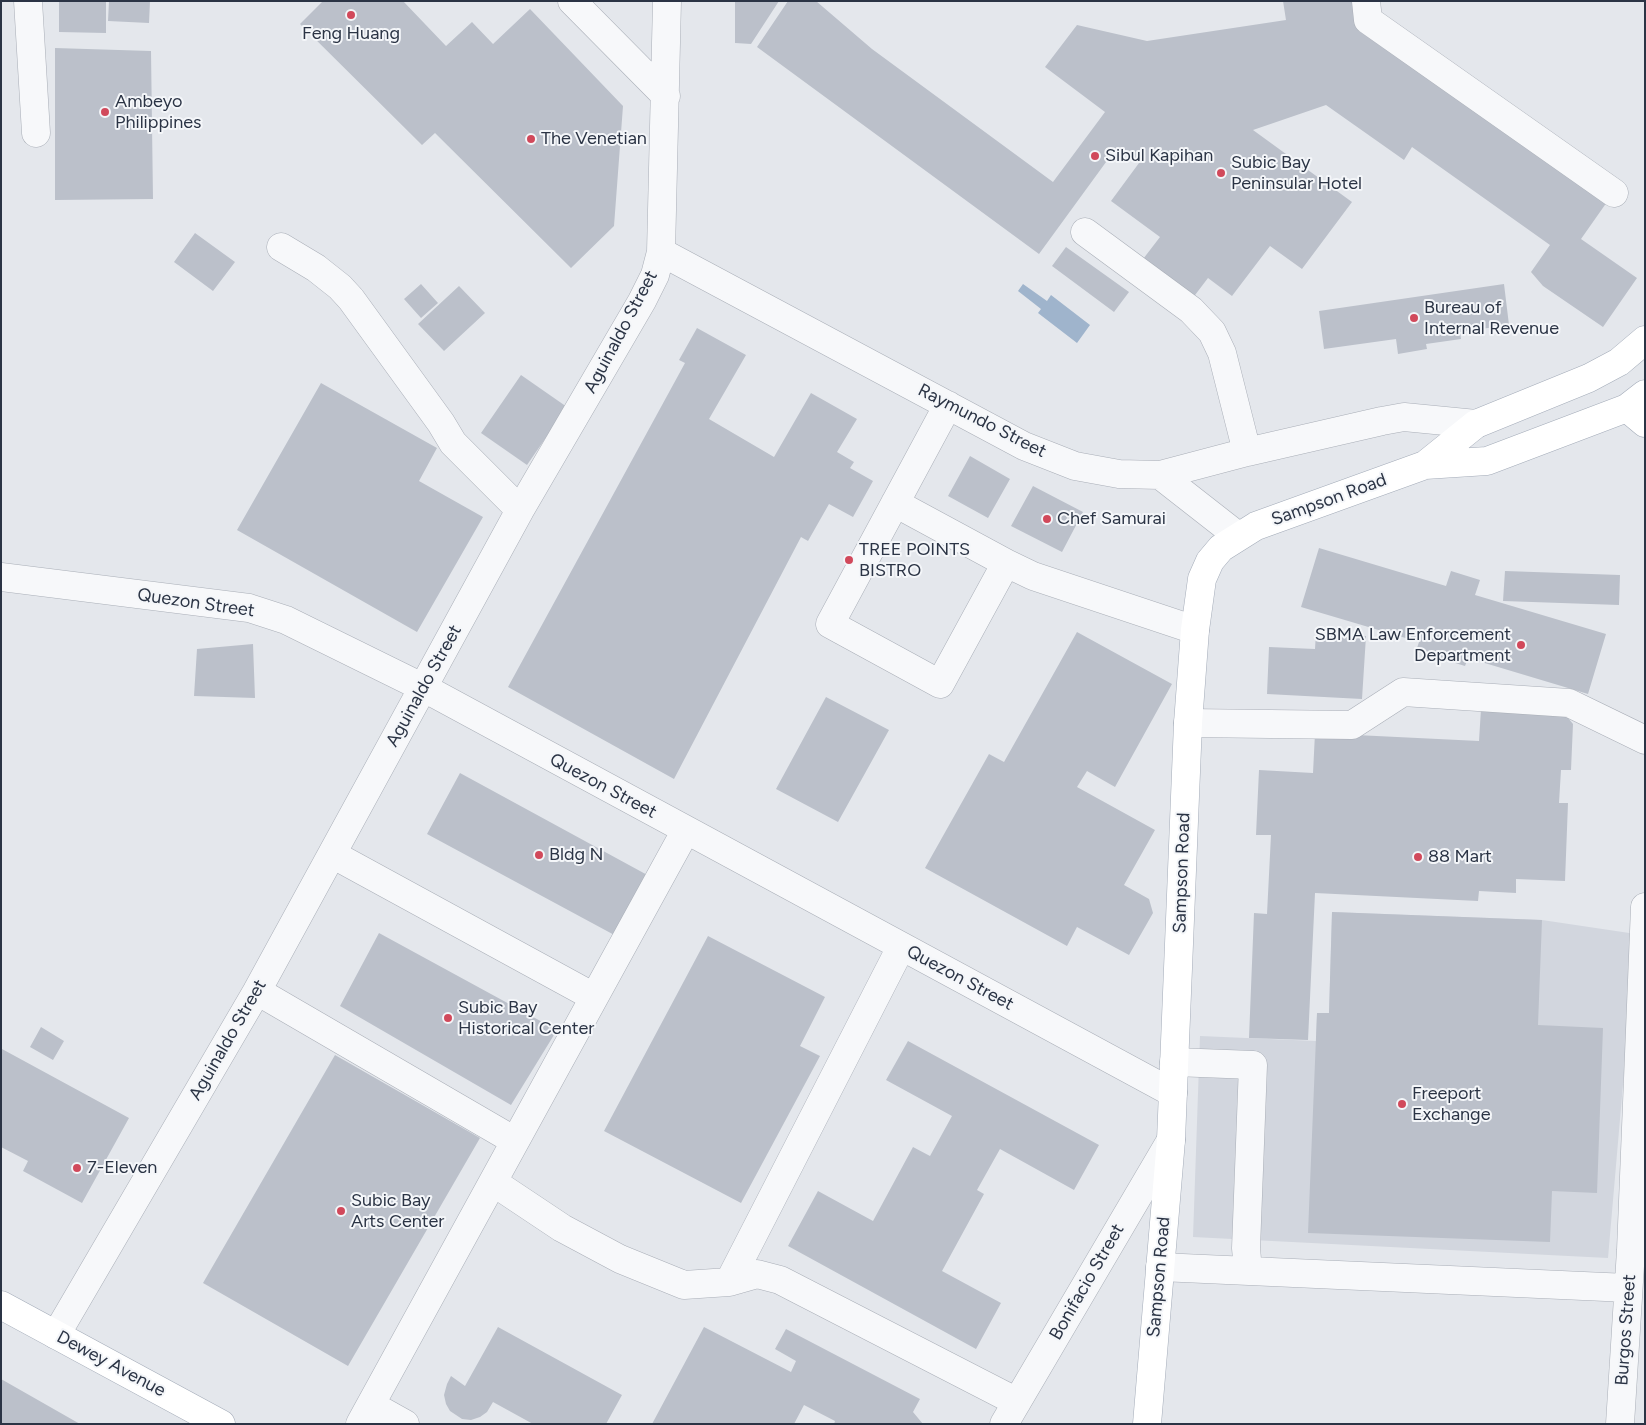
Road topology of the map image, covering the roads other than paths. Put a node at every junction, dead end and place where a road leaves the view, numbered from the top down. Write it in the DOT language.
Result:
graph roads {
  1 [pos="28,1"];
  2 [pos="572,1"];
  3 [pos="667,1"];
  4 [pos="1366,1"];
  5 [pos="666,96"];
  6 [pos="36,133"];
  7 [pos="1614,193"];
  8 [pos="1085,232"];
  9 [pos="281,247"];
  10 [pos="661,252"];
  11 [pos="1645,340"];
  12 [pos="948,405"];
  13 [pos="1639,408"];
  14 [pos="1476,424"];
  15 [pos="1247,452"];
  16 [pos="1425,465"];
  17 [pos="1160,475"];
  18 [pos="895,503"];
  19 [pos="520,510"];
  20 [pos="1238,536"];
  21 [pos="1006,563"];
  22 [pos="1,577"];
  23 [pos="1195,630"];
  24 [pos="424,688"];
  25 [pos="1188,723"];
  26 [pos="1645,740"];
  27 [pos="686,830"];
  28 [pos="332,854"];
  29 [pos="1645,907"];
  30 [pos="902,947"];
  31 [pos="257,991"];
  32 [pos="594,997"];
  33 [pos="1174,1062"];
  34 [pos="1173,1093"];
  35 [pos="1171,1140"];
  36 [pos="515,1142"];
  37 [pos="493,1182"];
  38 [pos="1638,1251"];
  39 [pos="1160,1267"];
  40 [pos="1248,1271"];
  41 [pos="729,1282"];
  42 [pos="1628,1288"];
  43 [pos="1,1305"];
  44 [pos="56,1335"];
  45 [pos="1010,1413"];
  46 [pos="365,1414"];
  47 [pos="221,1424"];
  48 [pos="405,1424"];
  49 [pos="1148,1424"];
  50 [pos="1620,1424"];
  1 -- 6 [label="street"];
  2 -- 5 [label="street"];
  3 -- 5 [label="street, Aguinaldo Street"];
  4 -- 7 [label="street"];
  5 -- 10 [label="street, Aguinaldo Street"];
  8 -- 15 [label="street"];
  9 -- 19 [label="street"];
  10 -- 12 [label="street, Raymundo Street"];
  10 -- 19 [label="street, Aguinaldo Street"];
  11 -- 14 [label="main road, Sampson Road"];
  12 -- 17 [label="street, Raymundo Street"];
  12 -- 18 [label="street"];
  13 -- 16 [label="main road, Sampson Road"];
  14 -- 15 [label="street, Raymundo Street"];
  14 -- 16 [label="main road, Sampson Road"];
  15 -- 17 [label="street, Raymundo Street"];
  16 -- 20 [label="main road, Sampson Road"];
  17 -- 20 [label="street"];
  18 -- 21 [label="street"];
  18 -- 21 [label="street"];
  19 -- 24 [label="street, Aguinaldo Street"];
  20 -- 23 [label="main road, Sampson Road"];
  21 -- 23 [label="street"];
  22 -- 24 [label="street, Quezon Street"];
  23 -- 25 [label="main road, Sampson Road"];
  24 -- 27 [label="street, Quezon Street"];
  24 -- 28 [label="street, Aguinaldo Street"];
  25 -- 26 [label="street"];
  25 -- 33 [label="main road, Sampson Road"];
  27 -- 30 [label="street, Quezon Street"];
  27 -- 32 [label="street"];
  28 -- 31 [label="street, Aguinaldo Street"];
  28 -- 32 [label="street"];
  29 -- 38 [label="street, Burgos Street"];
  30 -- 34 [label="street, Quezon Street"];
  30 -- 41 [label="street"];
  31 -- 36 [label="street"];
  31 -- 44 [label="street, Aguinaldo Street"];
  32 -- 36 [label="street"];
  33 -- 34 [label="main road, Sampson Road"];
  33 -- 40 [label="street"];
  34 -- 35 [label="main road, Sampson Road"];
  35 -- 39 [label="main road, Sampson Road"];
  35 -- 45 [label="street, Bonifacio Street"];
  36 -- 37 [label="street"];
  37 -- 41 [label="street"];
  37 -- 46 [label="street"];
  38 -- 42 [label="street, Burgos Street"];
  39 -- 40 [label="street"];
  39 -- 49 [label="main road, Sampson Road"];
  40 -- 42 [label="street"];
  41 -- 45 [label="street"];
  42 -- 50 [label="street, Burgos Street"];
  43 -- 44 [label="main road, Dewey Avenue"];
  44 -- 47 [label="main road, Dewey Avenue"];
  46 -- 48 [label="street"];
}
